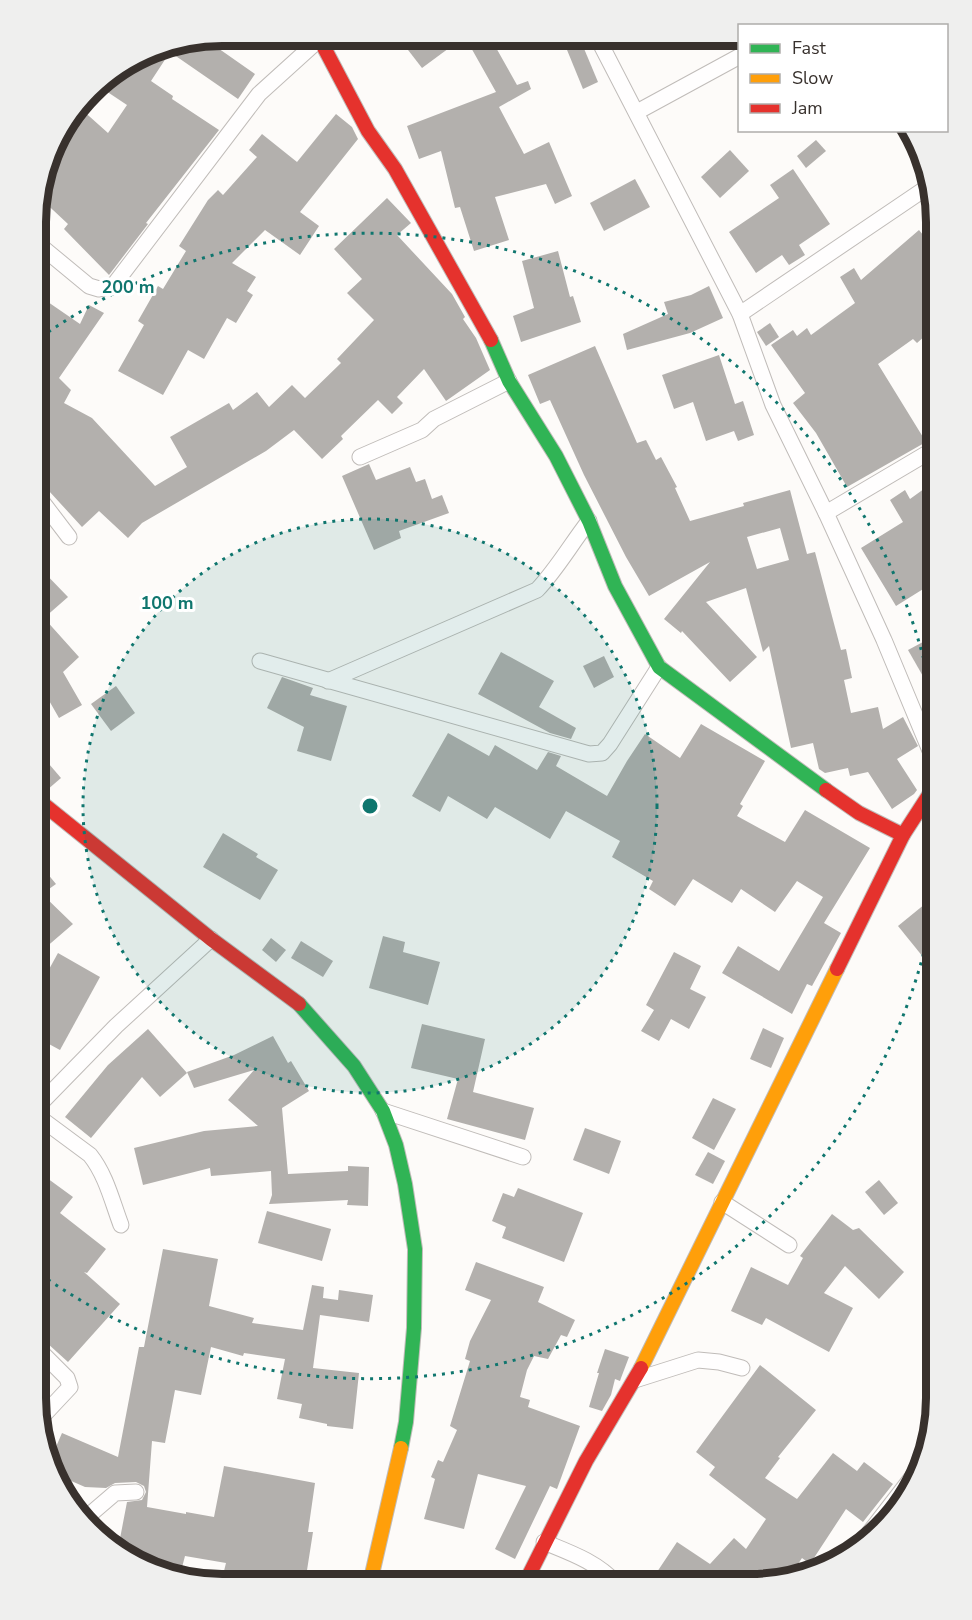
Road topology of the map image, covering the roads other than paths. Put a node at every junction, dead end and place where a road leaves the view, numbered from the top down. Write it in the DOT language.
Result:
graph roads {
  1 [pos="311,46"];
  2 [pos="326,46"];
  3 [pos="602,46"];
  4 [pos="738,57"];
  5 [pos="637,112"];
  6 [pos="922,191"];
  7 [pos="46,250"];
  8 [pos="740,314"];
  9 [pos="509,381"];
  10 [pos="926,454"];
  11 [pos="360,457"];
  12 [pos="46,507"];
  13 [pos="826,513"];
  14 [pos="589,521"];
  15 [pos="69,537"];
  16 [pos="260,661"];
  17 [pos="659,667"];
  18 [pos="328,681"];
  19 [pos="926,740"];
  20 [pos="926,800"];
  21 [pos="46,806"];
  22 [pos="903,835"];
  23 [pos="211,939"];
  24 [pos="46,1098"];
  25 [pos="383,1111"];
  26 [pos="46,1122"];
  27 [pos="523,1156"];
  28 [pos="722,1202"];
  29 [pos="121,1225"];
  30 [pos="789,1245"];
  31 [pos="46,1357"];
  32 [pos="742,1368"];
  33 [pos="635,1380"];
  34 [pos="47,1411"];
  35 [pos="136,1492"];
  36 [pos="91,1514"];
  37 [pos="544,1542"];
  38 [pos="372,1574"];
  39 [pos="529,1574"];
  40 [pos="608,1574"];
  1 -- 7 [label="street"];
  2 -- 9 [label="street"];
  3 -- 5 [label="street"];
  4 -- 5 [label="street"];
  5 -- 8 [label="street"];
  6 -- 8 [label="street"];
  8 -- 13 [label="street"];
  9 -- 11 [label="street"];
  9 -- 14 [label="street"];
  10 -- 13 [label="street"];
  12 -- 15 [label="street"];
  13 -- 19 [label="street"];
  14 -- 17 [label="street"];
  14 -- 18 [label="street"];
  16 -- 18 [label="street"];
  17 -- 18 [label="street"];
  17 -- 22 [label="street"];
  20 -- 22 [label="street"];
  21 -- 23 [label="street"];
  22 -- 28 [label="street"];
  23 -- 24 [label="street"];
  23 -- 25 [label="street"];
  25 -- 27 [label="street"];
  25 -- 38 [label="street"];
  26 -- 29 [label="street"];
  28 -- 30 [label="street"];
  28 -- 33 [label="street"];
  31 -- 34 [label="street"];
  32 -- 33 [label="street"];
  33 -- 37 [label="street"];
  35 -- 36 [label="street"];
  37 -- 39 [label="street"];
  37 -- 40 [label="street"];
}
